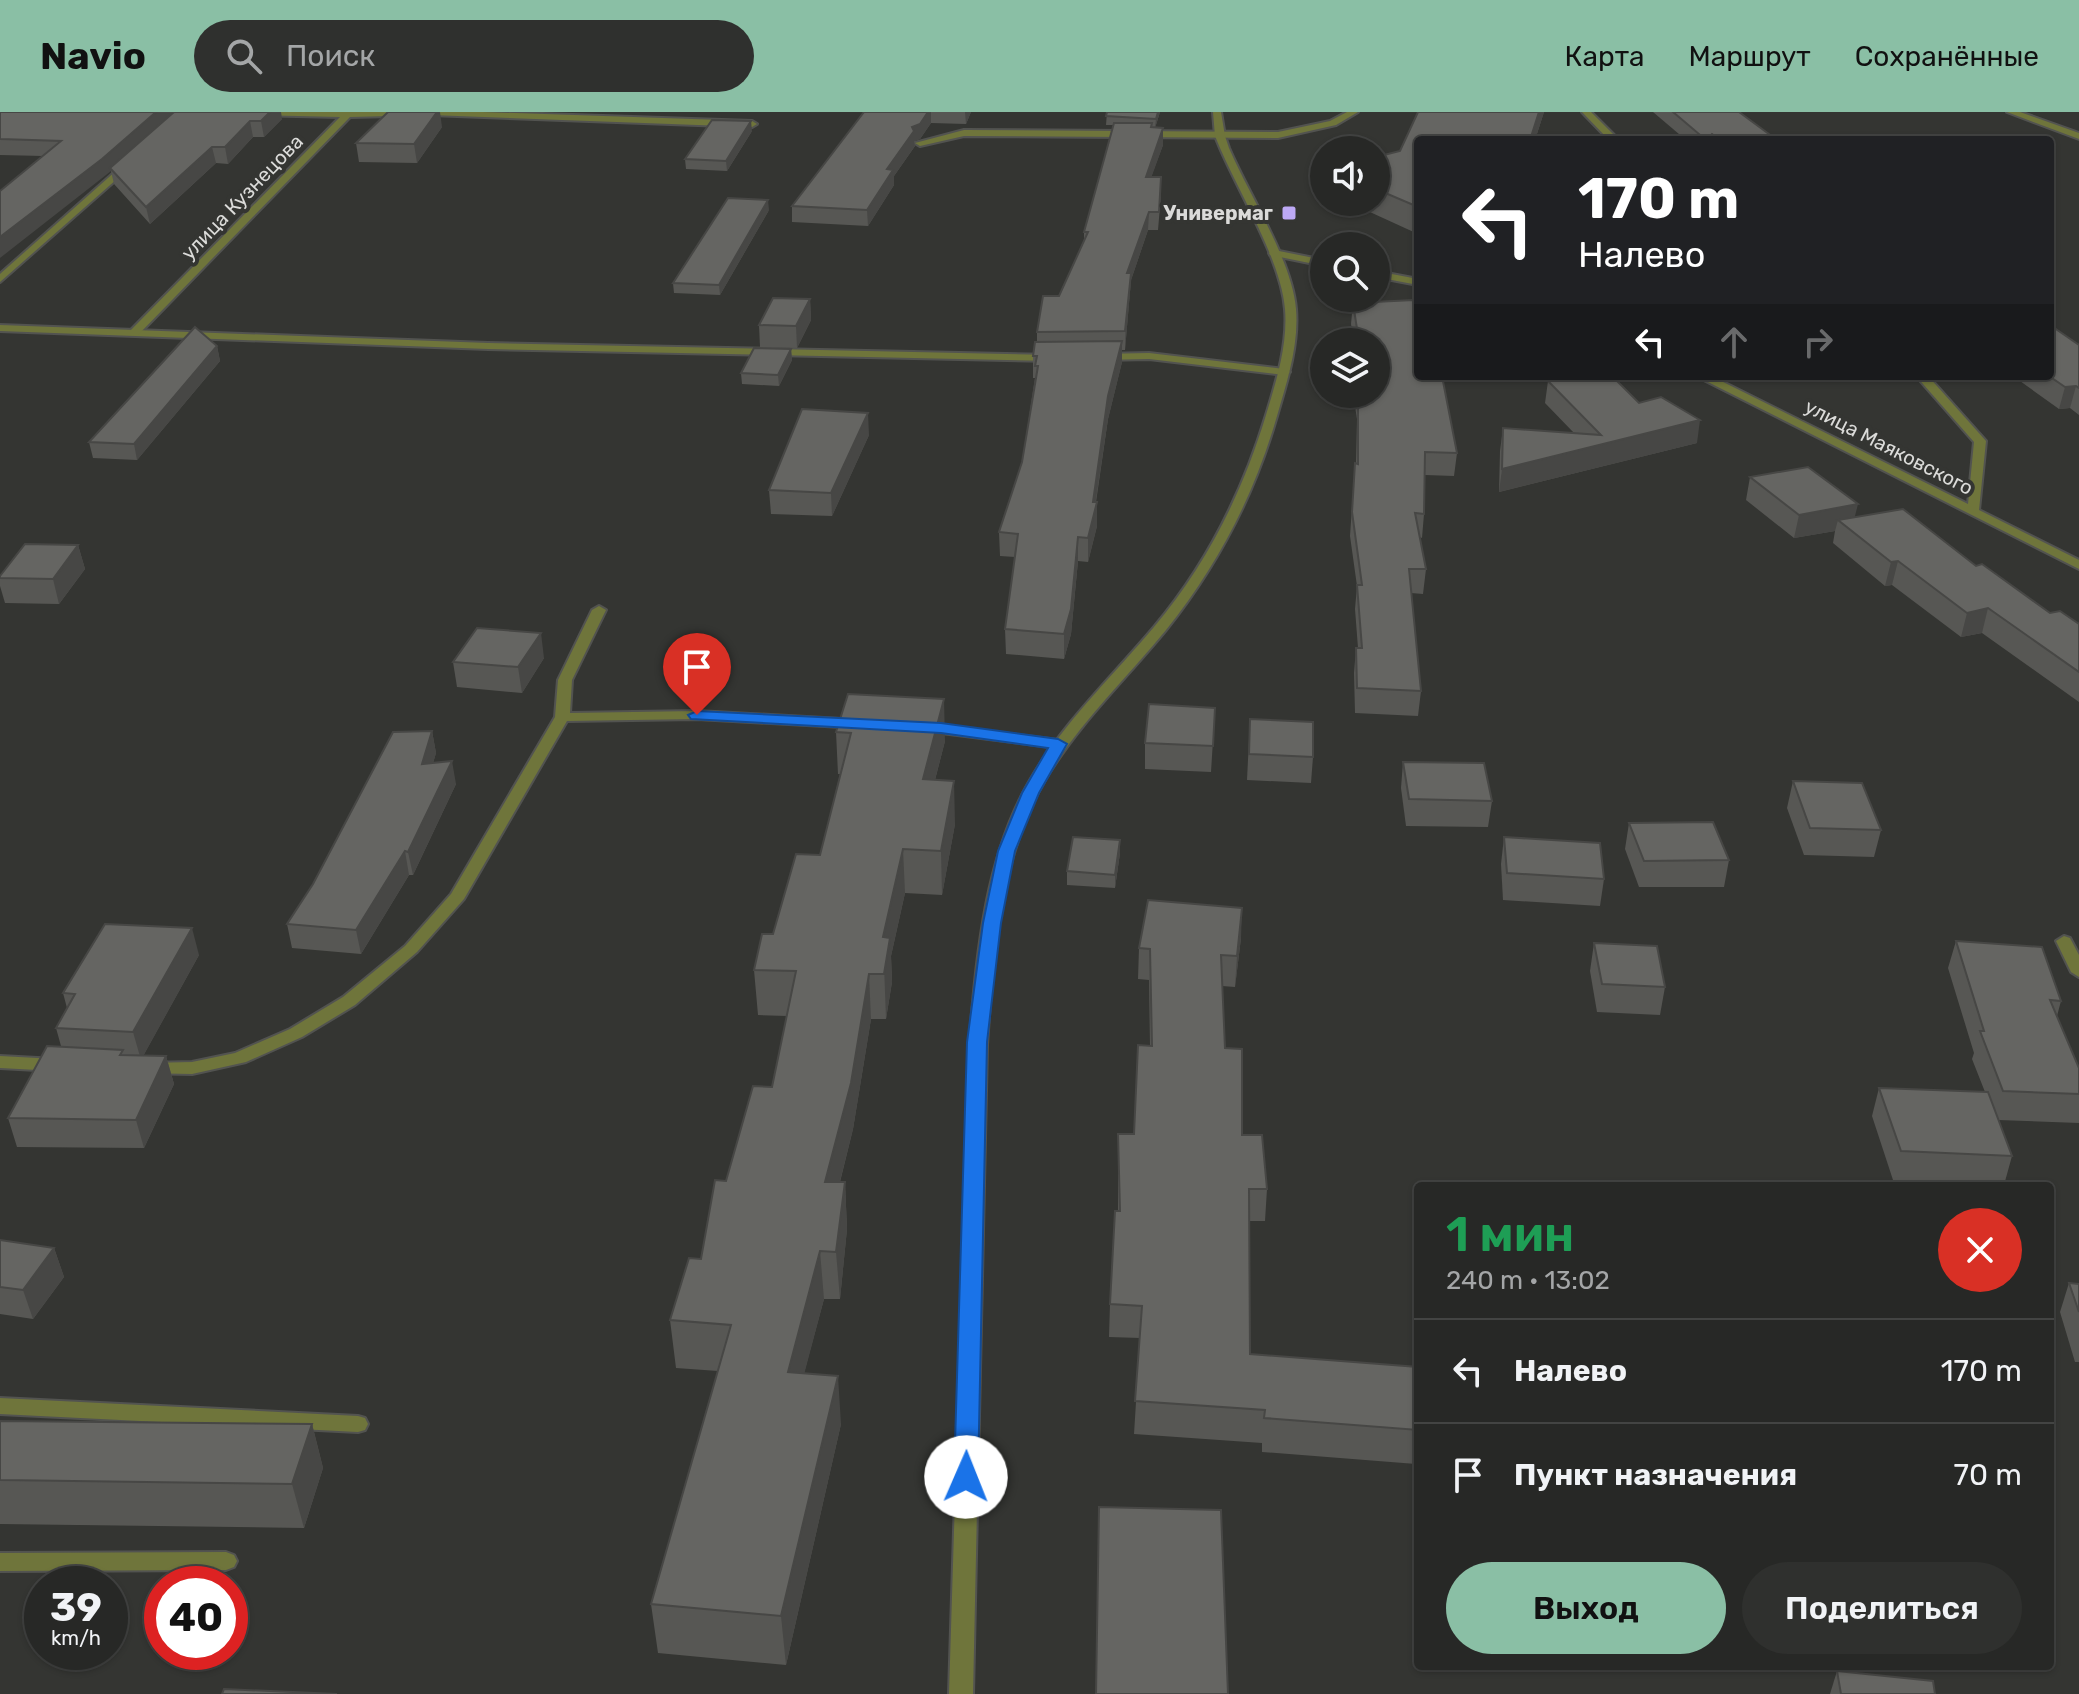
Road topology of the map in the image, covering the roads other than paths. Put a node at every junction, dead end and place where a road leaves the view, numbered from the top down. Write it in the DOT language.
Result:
graph roads {
  1 [pos="254,112"];
  2 [pos="435,112"];
  3 [pos="1217,112"];
  4 [pos="1354,112"];
  5 [pos="1586,112"];
  6 [pos="2011,112"];
  7 [pos="348,114"];
  8 [pos="752,124"];
  9 [pos="1220,136"];
  10 [pos="1610,136"];
  11 [pos="2079,136"];
  12 [pos="920,143"];
  13 [pos="140,154"];
  14 [pos="1274,253"];
  15 [pos="1310,260"];
  16 [pos="1390,277"];
  17 [pos="0,279"];
  18 [pos="1414,281"];
  19 [pos="0,328"];
  20 [pos="134,333"];
  21 [pos="1063,357"];
  22 [pos="1092,357"];
  23 [pos="1284,372"];
  24 [pos="1710,380"];
  25 [pos="1926,380"];
  26 [pos="1973,512"];
  27 [pos="2079,565"];
  28 [pos="599,610"];
  29 [pos="562,717"];
  30 [pos="880,725"];
  31 [pos="911,727"];
  32 [pos="1058,744"];
  33 [pos="2064,941"];
  34 [pos="2079,972"];
  35 [pos="0,1062"];
  36 [pos="76,1066"];
  37 [pos="137,1069"];
  38 [pos="0,1406"];
  39 [pos="358,1424"];
  40 [pos="226,1561"];
  41 [pos="0,1562"];
  42 [pos="961,1694"];
  1 -- 7 [label="street"];
  2 -- 7 [label="street"];
  2 -- 8 [label="street"];
  3 -- 9 [label="street"];
  4 -- 9 [label="street"];
  5 -- 10 [label="street"];
  6 -- 11 [label="street"];
  7 -- 20 [label="street, улица Кузнецова"];
  9 -- 12 [label="street"];
  9 -- 14 [label="street"];
  13 -- 17 [label="street"];
  14 -- 15 [label="street"];
  14 -- 23 [label="street"];
  16 -- 18 [label="street"];
  19 -- 20 [label="street"];
  20 -- 21 [label="street"];
  22 -- 23 [label="street"];
  23 -- 32 [label="street"];
  24 -- 26 [label="street, улица Маяковского"];
  25 -- 26 [label="street, улица Маяковского"];
  26 -- 27 [label="street, улица Маяковского"];
  28 -- 29 [label="street"];
  29 -- 30 [label="street"];
  29 -- 37 [label="street"];
  31 -- 32 [label="street"];
  32 -- 42 [label="street"];
  33 -- 34 [label="street"];
  35 -- 36 [label="street"];
  38 -- 39 [label="street"];
  40 -- 41 [label="street"];
}
